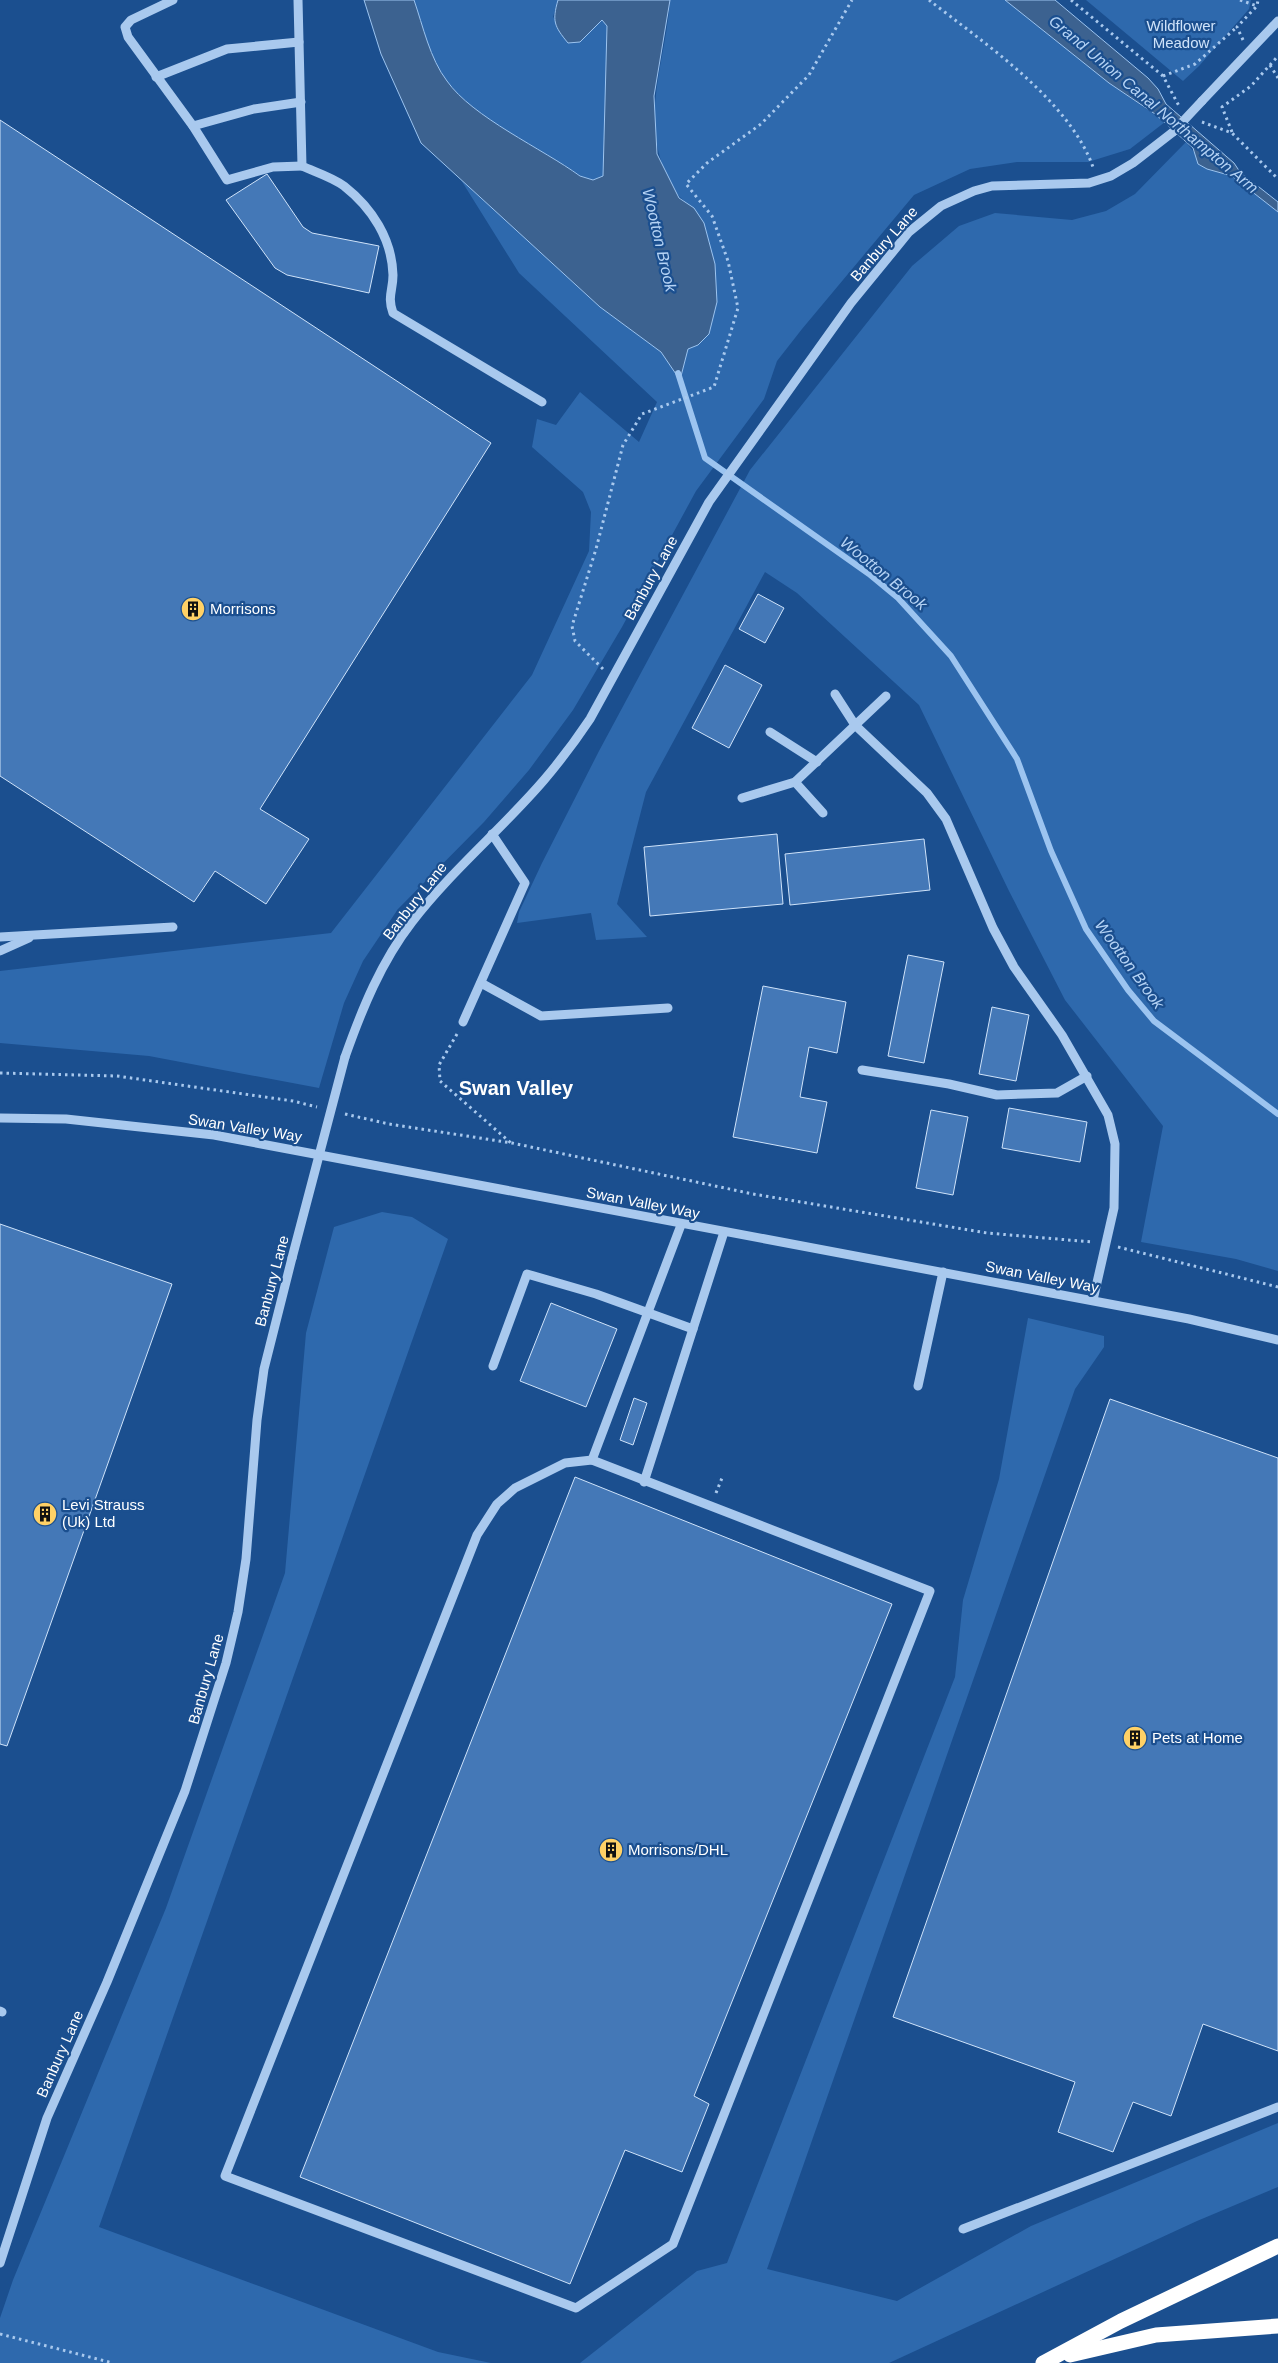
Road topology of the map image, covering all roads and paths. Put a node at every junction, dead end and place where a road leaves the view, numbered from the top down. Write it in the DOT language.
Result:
graph roads {
  1 [pos="173,0"];
  2 [pos="298,0"];
  3 [pos="852,0"];
  4 [pos="929,0"];
  5 [pos="1071,0"];
  6 [pos="1240,0"];
  7 [pos="1258,0"];
  8 [pos="1257,6"];
  9 [pos="1278,21"];
  10 [pos="1237,27"];
  11 [pos="299,42"];
  12 [pos="1249,52"];
  13 [pos="1278,56"];
  14 [pos="1270,65"];
  15 [pos="1163,76"];
  16 [pos="156,77"];
  17 [pos="1278,78"];
  18 [pos="301,102"];
  19 [pos="1184,112"];
  20 [pos="1199,121"];
  21 [pos="193,126"];
  22 [pos="1232,133"];
  23 [pos="302,166"];
  24 [pos="1278,179"];
  25 [pos="1098,180"];
  26 [pos="542,402"];
  27 [pos="614,676"];
  28 [pos="835,694"];
  29 [pos="886,696"];
  30 [pos="856,725"];
  31 [pos="770,732"];
  32 [pos="817,762"];
  33 [pos="795,782"];
  34 [pos="742,798"];
  35 [pos="824,813"];
  36 [pos="492,834"];
  37 [pos="173,927"];
  38 [pos="34,936"];
  39 [pos="0,937"];
  40 [pos="0,951"];
  41 [pos="482,982"];
  42 [pos="668,1008"];
  43 [pos="463,1022"];
  44 [pos="862,1070"];
  45 [pos="0,1073"];
  46 [pos="1087,1076"];
  47 [pos="322,1108"];
  48 [pos="341,1113"];
  49 [pos="0,1118"];
  50 [pos="512,1143"];
  51 [pos="681,1225"];
  52 [pos="724,1232"];
  53 [pos="1105,1244"];
  54 [pos="943,1272"];
  55 [pos="1278,1287"];
  56 [pos="1093,1300"];
  57 [pos="647,1314"];
  58 [pos="692,1329"];
  59 [pos="1278,1340"];
  60 [pos="493,1366"];
  61 [pos="918,1386"];
  62 [pos="592,1460"];
  63 [pos="644,1482"];
  64 [pos="1278,2106"];
  65 [pos="962,2229"];
  66 [pos="1278,2246"];
  67 [pos="0,2263"];
  68 [pos="1278,2326"];
  69 [pos="0,2334"];
  70 [pos="1045,2362"];
  71 [pos="113,2363"];
  1 -- 16 [label="street"];
  2 -- 11 [label="street"];
  3 -- 27 [label="path"];
  4 -- 25 [label="path"];
  5 -- 15 [label="path"];
  6 -- 8 [label="path"];
  7 -- 8 [label="path"];
  8 -- 10 [label="path"];
  9 -- 12 [label="street, Banbury Lane"];
  10 -- 12 [label="path"];
  10 -- 15 [label="path"];
  11 -- 16 [label="street"];
  11 -- 18 [label="street"];
  12 -- 25 [label="street, Banbury Lane, bridge"];
  13 -- 14 [label="path"];
  14 -- 17 [label="path"];
  14 -- 22 [label="path"];
  15 -- 19 [label="path"];
  16 -- 21 [label="street"];
  18 -- 21 [label="street"];
  18 -- 23 [label="street"];
  20 -- 22 [label="path"];
  21 -- 23 [label="street"];
  22 -- 24 [label="path"];
  23 -- 26 [label="street"];
  25 -- 27 [label="street, Banbury Lane"];
  27 -- 36 [label="street, Banbury Lane"];
  28 -- 30 [label="street"];
  29 -- 30 [label="street"];
  30 -- 32 [label="street"];
  30 -- 46 [label="street"];
  31 -- 32 [label="street"];
  32 -- 33 [label="street"];
  33 -- 34 [label="street"];
  33 -- 35 [label="street"];
  36 -- 41 [label="street"];
  36 -- 67 [label="street, Banbury Lane, bridge"];
  37 -- 38 [label="street"];
  38 -- 39 [label="street"];
  38 -- 40 [label="street"];
  41 -- 42 [label="street"];
  41 -- 43 [label="street"];
  43 -- 50 [label="path"];
  44 -- 46 [label="street"];
  45 -- 47 [label="path"];
  46 -- 53 [label="street"];
  48 -- 50 [label="path"];
  49 -- 51 [label="street, Swan Valley Way"];
  50 -- 53 [label="path"];
  51 -- 52 [label="street, Swan Valley Way"];
  51 -- 57 [label="street"];
  52 -- 54 [label="street, Swan Valley Way"];
  52 -- 58 [label="street"];
  53 -- 55 [label="path"];
  53 -- 56 [label="street"];
  54 -- 56 [label="street, Swan Valley Way"];
  54 -- 61 [label="street"];
  56 -- 59 [label="street, Swan Valley Way"];
  57 -- 58 [label="street"];
  57 -- 60 [label="street"];
  57 -- 62 [label="street"];
  58 -- 63 [label="street"];
  62 -- 63 [label="street"];
  62 -- 63 [label="street"];
  64 -- 65 [label="street"];
  66 -- 70 [label="highway"];
  68 -- 70 [label="highway"];
  69 -- 71 [label="path"];
}
